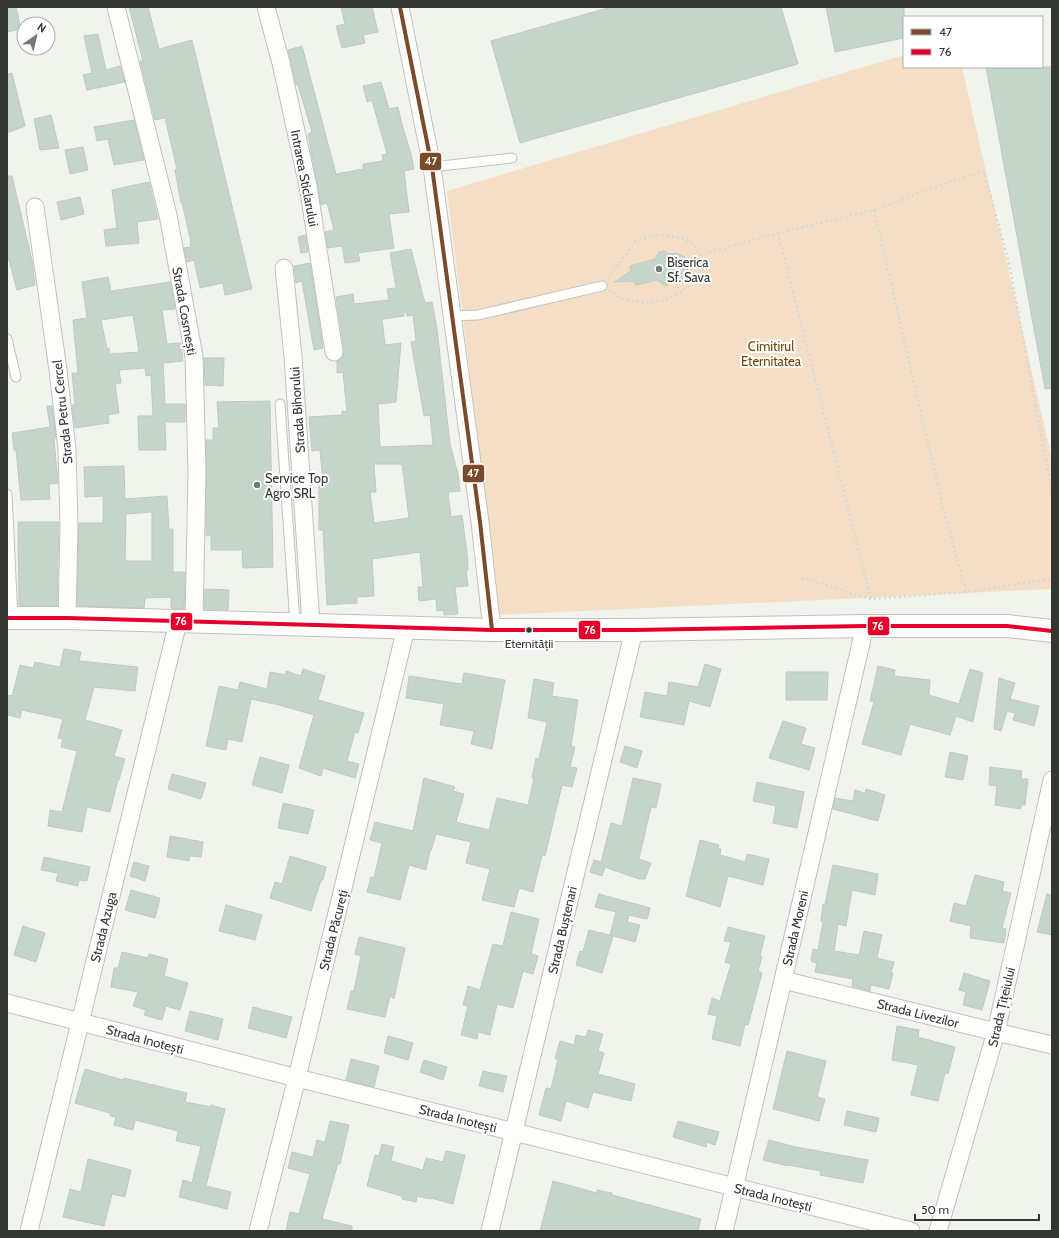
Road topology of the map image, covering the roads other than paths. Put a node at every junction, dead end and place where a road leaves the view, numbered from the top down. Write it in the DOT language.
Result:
graph roads {
  1 [pos="116,7"];
  2 [pos="266,7"];
  3 [pos="400,7"];
  4 [pos="512,158"];
  5 [pos="432,168"];
  6 [pos="35,207"];
  7 [pos="284,268"];
  8 [pos="602,286"];
  9 [pos="452,316"];
  10 [pos="7,339"];
  11 [pos="334,352"];
  12 [pos="16,377"];
  13 [pos="280,404"];
  14 [pos="7,494"];
  15 [pos="10,618"];
  16 [pos="67,618"];
  17 [pos="186,622"];
  18 [pos="303,624"];
  19 [pos="865,626"];
  20 [pos="406,628"];
  21 [pos="492,630"];
  22 [pos="634,630"];
  23 [pos="1052,631"];
  24 [pos="1052,780"];
  25 [pos="784,980"];
  26 [pos="7,1003"];
  27 [pos="80,1022"];
  28 [pos="996,1032"];
  29 [pos="1052,1045"];
  30 [pos="297,1078"];
  31 [pos="514,1132"];
  32 [pos="734,1187"];
  33 [pos="29,1231"];
  34 [pos="258,1231"];
  35 [pos="490,1231"];
  36 [pos="724,1231"];
  37 [pos="911,1231"];
  38 [pos="938,1231"];
  1 -- 17 [label="street, Strada Cosmești"];
  2 -- 11 [label="street, Intrarea Sticlarului"];
  3 -- 5 [label="street"];
  4 -- 5 [label="lane"];
  5 -- 9 [label="street"];
  6 -- 16 [label="street, Strada Petru Cercel"];
  7 -- 18 [label="street, Strada Bihorului"];
  8 -- 9 [label="lane"];
  9 -- 21 [label="street"];
  10 -- 12 [label="lane"];
  13 -- 18 [label="lane"];
  14 -- 15 [label="lane"];
  15 -- 16 [label="street"];
  16 -- 17 [label="street"];
  17 -- 18 [label="street"];
  17 -- 27 [label="street, Strada Azuga"];
  18 -- 20 [label="street"];
  19 -- 22 [label="street"];
  19 -- 23 [label="street"];
  19 -- 25 [label="street, Strada Moreni"];
  20 -- 21 [label="street"];
  20 -- 30 [label="street, Strada Păcureți"];
  21 -- 22 [label="street"];
  22 -- 31 [label="street, Strada Buștenari"];
  24 -- 28 [label="street, Strada Țițeiului"];
  25 -- 28 [label="street, Strada Livezilor"];
  25 -- 32 [label="street, Strada Moreni"];
  26 -- 27 [label="street, Strada Inotești"];
  27 -- 30 [label="street, Strada Inotești"];
  27 -- 33 [label="street, Strada Azuga"];
  28 -- 29 [label="street, Strada Livezilor"];
  28 -- 38 [label="street, Strada Țițeiului"];
  30 -- 31 [label="street, Strada Inotești"];
  30 -- 34 [label="street, Strada Păcureți"];
  31 -- 32 [label="street, Strada Inotești"];
  31 -- 35 [label="street, Strada Buștenari"];
  32 -- 36 [label="street, Strada Moreni"];
  32 -- 37 [label="street, Strada Inotești"];
}
